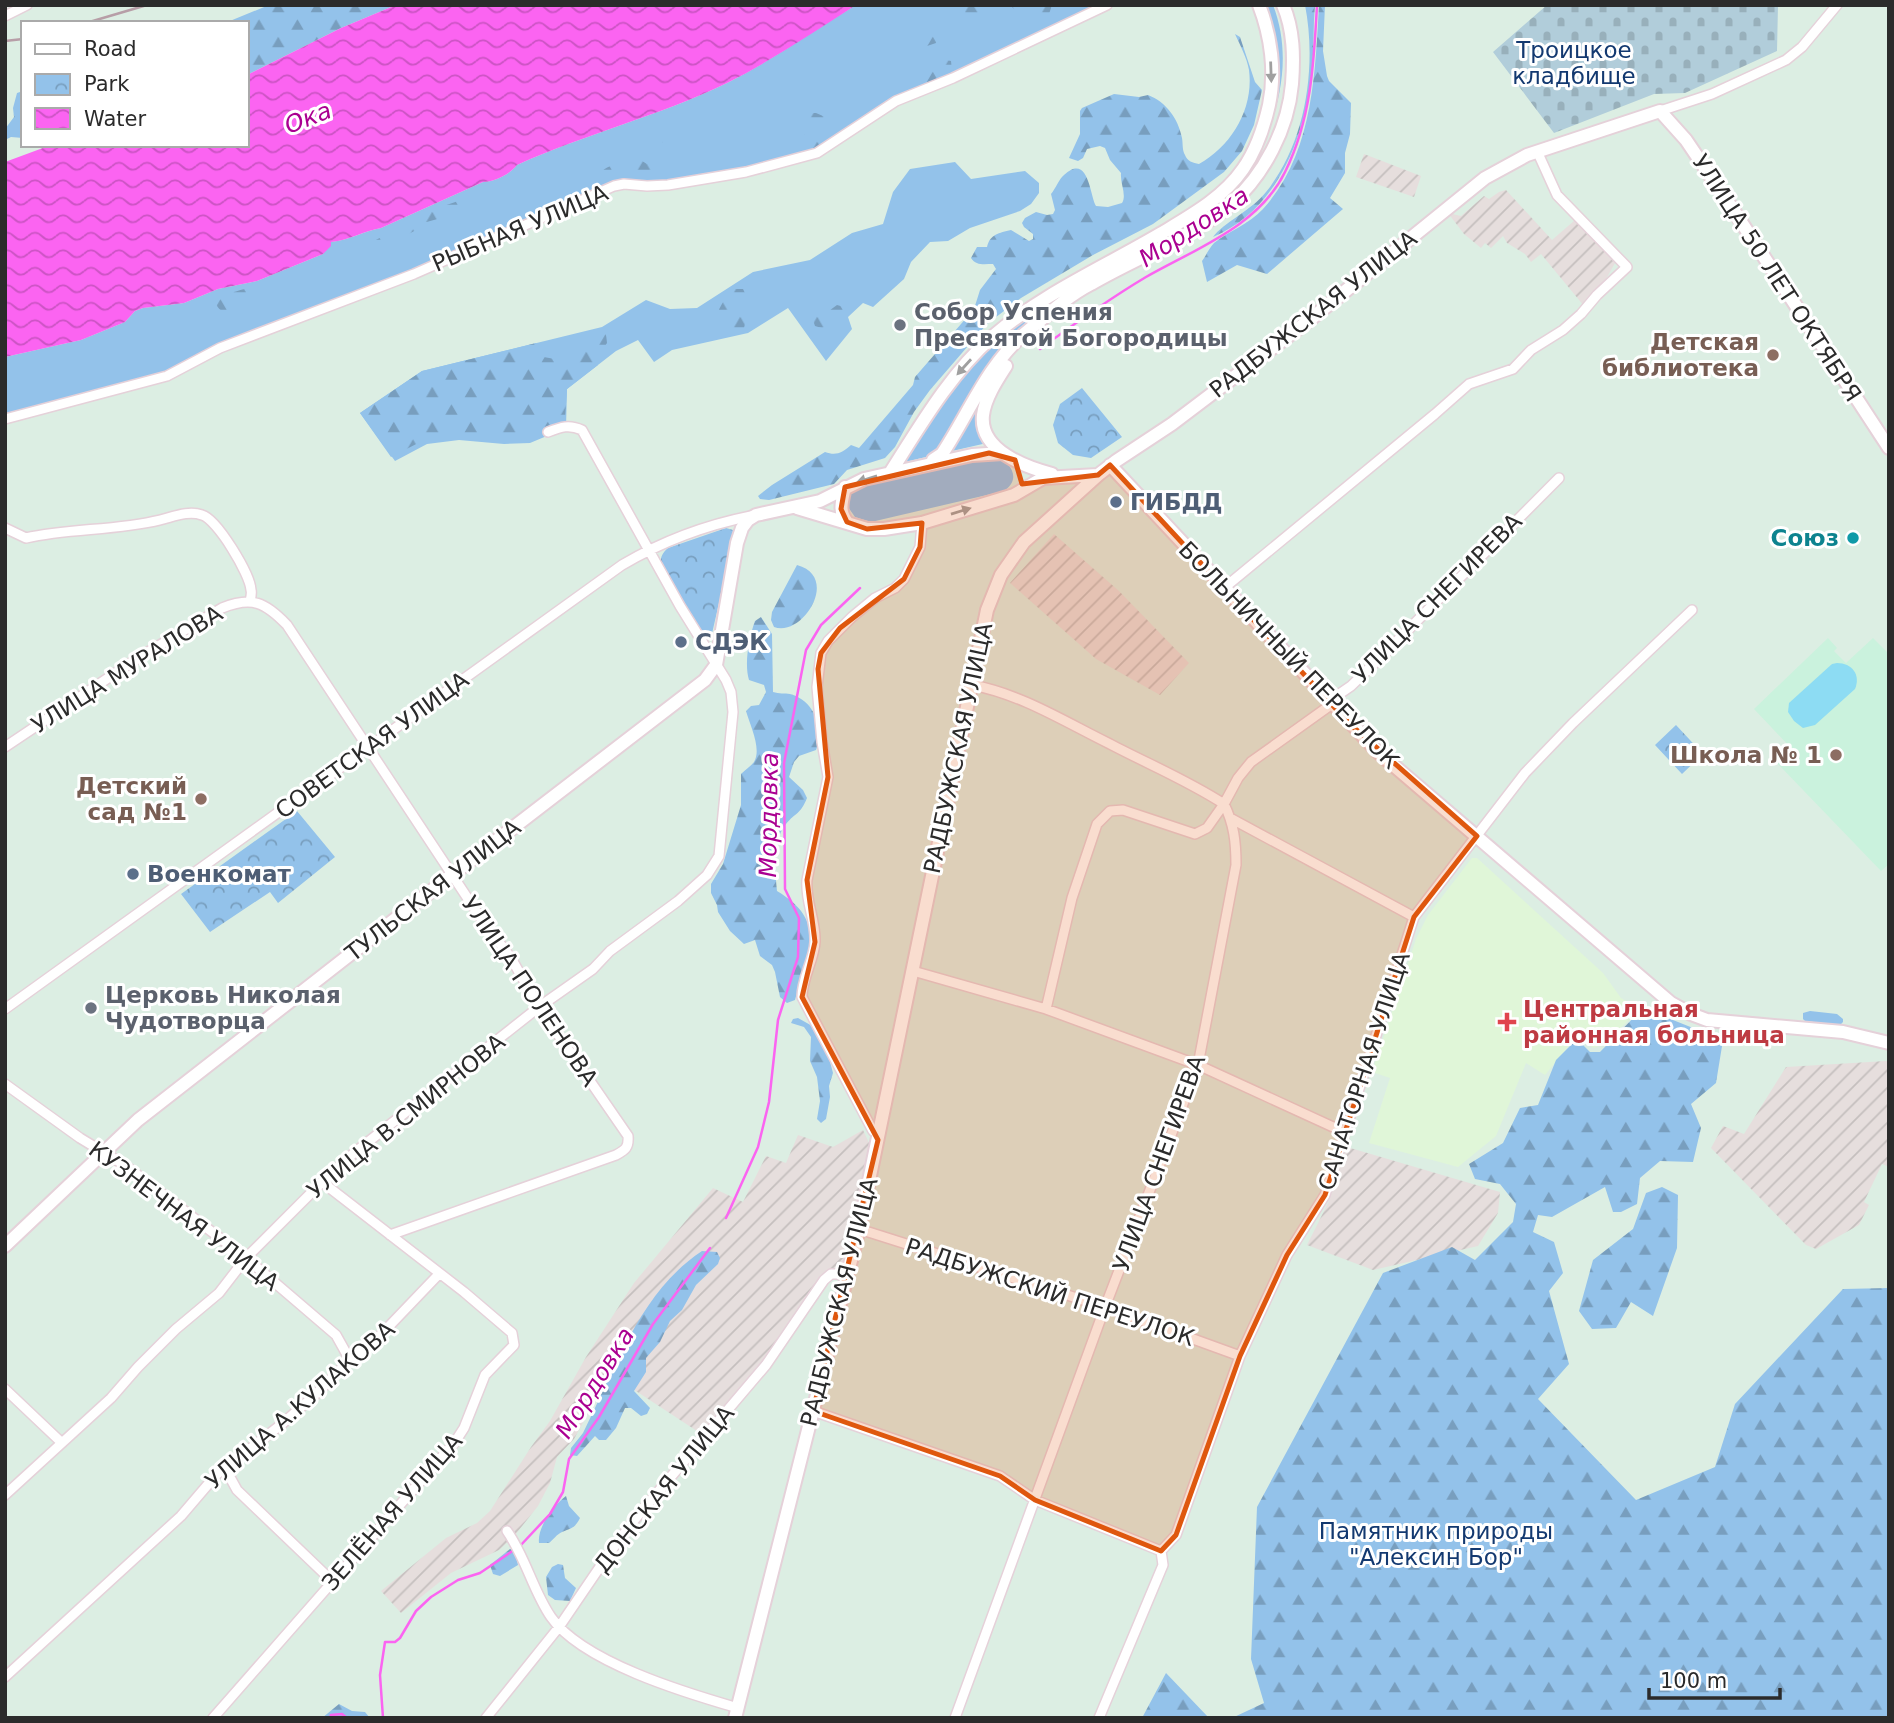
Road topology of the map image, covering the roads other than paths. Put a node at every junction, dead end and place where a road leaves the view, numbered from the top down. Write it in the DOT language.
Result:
graph roads {
  1 [pos="27,5"];
  2 [pos="1107,5"];
  3 [pos="1259,5"];
  4 [pos="1283,5"];
  5 [pos="1838,5"];
  6 [pos="5,16"];
  7 [pos="1660,111"];
  8 [pos="1537,151"];
  9 [pos="1045,319"];
  10 [pos="5,419"];
  11 [pos="548,432"];
  12 [pos="1889,448"];
  13 [pos="1009,456"];
  14 [pos="927,464"];
  15 [pos="1110,465"];
  16 [pos="890,473"];
  17 [pos="1098,475"];
  18 [pos="1062,477"];
  19 [pos="1559,478"];
  20 [pos="845,487"];
  21 [pos="1014,495"];
  22 [pos="792,507"];
  23 [pos="756,515"];
  24 [pos="847,522"];
  25 [pos="922,523"];
  26 [pos="5,528"];
  27 [pos="649,550"];
  28 [pos="1224,588"];
  29 [pos="250,601"];
  30 [pos="1692,610"];
  31 [pos="287,625"];
  32 [pos="716,665"];
  33 [pos="972,685"];
  34 [pos="1332,704"];
  35 [pos="5,747"];
  36 [pos="368,748"];
  37 [pos="1224,804"];
  38 [pos="1232,819"];
  39 [pos="1476,836"];
  40 [pos="453,874"];
  41 [pos="1415,917"];
  42 [pos="913,971"];
  43 [pos="540,1007"];
  44 [pos="5,1009"];
  45 [pos="1045,1009"];
  46 [pos="1889,1043"];
  47 [pos="1198,1065"];
  48 [pos="5,1084"];
  49 [pos="880,1132"];
  50 [pos="1344,1132"];
  51 [pos="103,1151"];
  52 [pos="322,1182"];
  53 [pos="859,1229"];
  54 [pos="390,1235"];
  55 [pos="5,1246"];
  56 [pos="246,1258"];
  57 [pos="439,1274"];
  58 [pos="848,1274"];
  59 [pos="1105,1307"];
  60 [pos="1240,1356"];
  61 [pos="350,1360"];
  62 [pos="5,1389"];
  63 [pos="813,1411"];
  64 [pos="62,1443"];
  65 [pos="226,1470"];
  66 [pos="5,1495"];
  67 [pos="1035,1500"];
  68 [pos="507,1531"];
  69 [pos="1161,1551"];
  70 [pos="332,1581"];
  71 [pos="559,1627"];
  72 [pos="5,1677"];
  73 [pos="736,1713"];
  74 [pos="213,1718"];
  75 [pos="486,1718"];
  76 [pos="955,1718"];
  77 [pos="1099,1718"];
  1 -- 6 [label="street"];
  2 -- 10 [label="street, РЫБНАЯ УЛИЦА"];
  3 -- 16 [label="main road, one-way"];
  4 -- 9 [label="main road"];
  5 -- 7 [label="street"];
  7 -- 8 [label="main road, РАДБУЖСКАЯ УЛИЦА"];
  7 -- 12 [label="main road, УЛИЦА 50 ЛЕТ ОКТЯБРЯ"];
  8 -- 15 [label="main road, РАДБУЖСКАЯ УЛИЦА"];
  8 -- 28 [label="street"];
  9 -- 13 [label="main road"];
  9 -- 14 [label="main road"];
  11 -- 27 [label="street"];
  13 -- 14 [label="main road"];
  13 -- 18 [label="main road"];
  13 -- 21 [label="main road"];
  14 -- 16 [label="main road"];
  15 -- 17 [label="main road, РАДБУЖСКАЯ УЛИЦА"];
  15 -- 28 [label="main road, БОЛЬНИЧНЫЙ ПЕРЕУЛОК"];
  16 -- 20 [label="main road, one-way"];
  17 -- 18 [label="main road"];
  17 -- 33 [label="main road, РАДБУЖСКАЯ УЛИЦА"];
  18 -- 21 [label="main road"];
  19 -- 34 [label="street, УЛИЦА СНЕГИРЕВА"];
  20 -- 22 [label="main road"];
  20 -- 24 [label="main road"];
  25 -- 21 [label="main road, one-way"];
  22 -- 23 [label="main road"];
  22 -- 24 [label="main road"];
  23 -- 27 [label="street, СОВЕТСКАЯ УЛИЦА"];
  23 -- 32 [label="main road"];
  24 -- 25 [label="main road"];
  25 -- 49 [label="street"];
  26 -- 29 [label="street"];
  27 -- 32 [label="street"];
  27 -- 36 [label="street, СОВЕТСКАЯ УЛИЦА"];
  28 -- 34 [label="main road, БОЛЬНИЧНЫЙ ПЕРЕУЛОК"];
  29 -- 31 [label="street, УЛИЦА МУРАЛОВА"];
  29 -- 35 [label="street, УЛИЦА МУРАЛОВА"];
  30 -- 39 [label="street, САНАТОРНАЯ УЛИЦА"];
  31 -- 36 [label="street, УЛИЦА ПОЛЕНОВА"];
  32 -- 40 [label="main road, ТУЛЬСКАЯ УЛИЦА"];
  32 -- 43 [label="street, УЛИЦА В.СМИРНОВА"];
  33 -- 37 [label="street"];
  33 -- 42 [label="main road, РАДБУЖСКАЯ УЛИЦА"];
  34 -- 37 [label="street, УЛИЦА СНЕГИРЕВА"];
  34 -- 39 [label="main road, БОЛЬНИЧНЫЙ ПЕРЕУЛОК"];
  36 -- 40 [label="street, УЛИЦА ПОЛЕНОВА"];
  36 -- 44 [label="street, СОВЕТСКАЯ УЛИЦА"];
  37 -- 38 [label="street, УЛИЦА СНЕГИРЕВА"];
  37 -- 45 [label="street"];
  38 -- 41 [label="street"];
  38 -- 47 [label="street, УЛИЦА СНЕГИРЕВА"];
  39 -- 41 [label="street, САНАТОРНАЯ УЛИЦА"];
  39 -- 46 [label="main road, БОЛЬНИЧНЫЙ ПЕРЕУЛОК"];
  40 -- 43 [label="street, УЛИЦА ПОЛЕНОВА"];
  40 -- 51 [label="main road, ТУЛЬСКАЯ УЛИЦА"];
  41 -- 50 [label="street, САНАТОРНАЯ УЛИЦА"];
  42 -- 45 [label="street"];
  42 -- 49 [label="main road, РАДБУЖСКАЯ УЛИЦА"];
  43 -- 52 [label="street, УЛИЦА В.СМИРНОВА"];
  43 -- 54 [label="street, УЛИЦА ПОЛЕНОВА"];
  45 -- 47 [label="street"];
  47 -- 50 [label="street"];
  47 -- 59 [label="street, УЛИЦА СНЕГИРЕВА"];
  48 -- 51 [label="street, КУЗНЕЧНАЯ УЛИЦА"];
  49 -- 53 [label="main road, РАДБУЖСКАЯ УЛИЦА"];
  50 -- 60 [label="street, САНАТОРНАЯ УЛИЦА"];
  51 -- 55 [label="main road, ТУЛЬСКАЯ УЛИЦА"];
  51 -- 56 [label="street, КУЗНЕЧНАЯ УЛИЦА"];
  52 -- 54 [label="street"];
  52 -- 56 [label="street, УЛИЦА В.СМИРНОВА"];
  53 -- 58 [label="main road, РАДБУЖСКАЯ УЛИЦА"];
  53 -- 59 [label="street, РАДБУЖСКИЙ ПЕРЕУЛОК"];
  54 -- 57 [label="street"];
  56 -- 61 [label="street, КУЗНЕЧНАЯ УЛИЦА"];
  56 -- 64 [label="street, УЛИЦА В.СМИРНОВА"];
  57 -- 61 [label="street, УЛИЦА А.КУЛАКОВА"];
  57 -- 70 [label="street, ЗЕЛЁНАЯ УЛИЦА"];
  58 -- 63 [label="main road, РАДБУЖСКАЯ УЛИЦА"];
  58 -- 71 [label="street, ДОНСКАЯ УЛИЦА"];
  59 -- 60 [label="street, РАДБУЖСКИЙ ПЕРЕУЛОК"];
  59 -- 67 [label="street, УЛИЦА СНЕГИРЕВА"];
  60 -- 69 [label="street, САНАТОРНАЯ УЛИЦА"];
  61 -- 65 [label="street, УЛИЦА А.КУЛАКОВА"];
  62 -- 64 [label="street"];
  63 -- 67 [label="street"];
  63 -- 73 [label="main road, РАДБУЖСКАЯ УЛИЦА"];
  64 -- 66 [label="street, УЛИЦА В.СМИРНОВА"];
  65 -- 70 [label="street"];
  65 -- 72 [label="street, УЛИЦА А.КУЛАКОВА"];
  67 -- 69 [label="street"];
  67 -- 76 [label="street, УЛИЦА СНЕГИРЕВА"];
  68 -- 71 [label="street"];
  69 -- 77 [label="street, САНАТОРНАЯ УЛИЦА"];
  70 -- 74 [label="street, ЗЕЛЁНАЯ УЛИЦА"];
  71 -- 73 [label="street"];
  71 -- 75 [label="street, ДОНСКАЯ УЛИЦА"];
}
